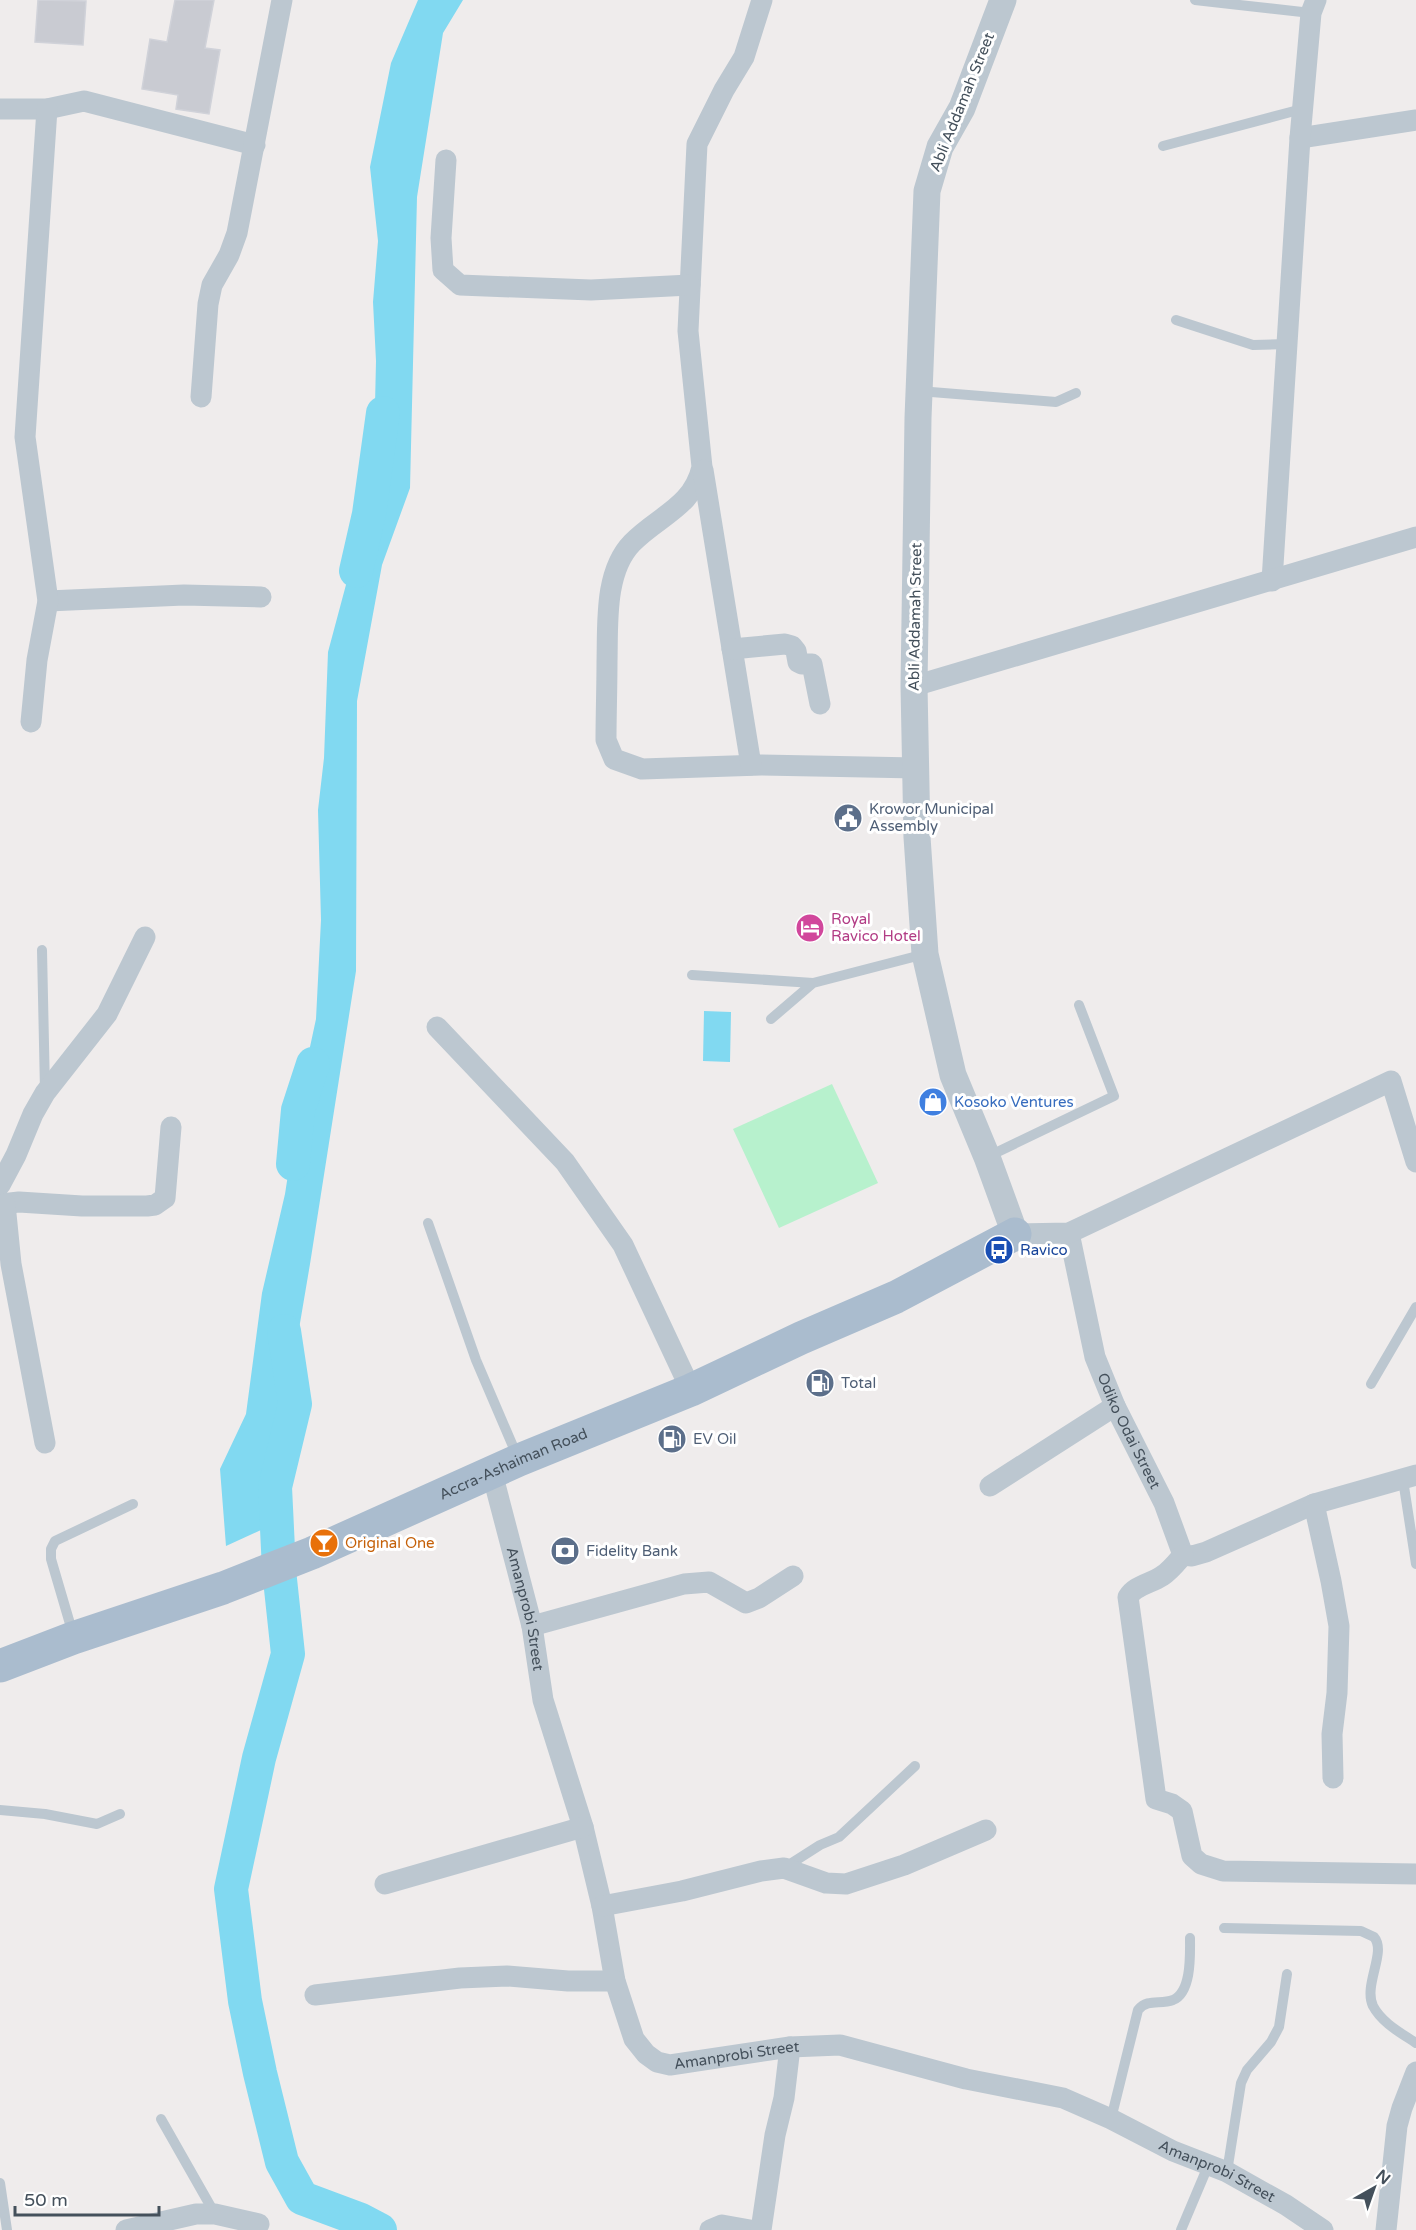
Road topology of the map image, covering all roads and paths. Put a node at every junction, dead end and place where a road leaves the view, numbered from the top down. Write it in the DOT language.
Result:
graph roads {
  1 [pos="282,0"];
  2 [pos="762,0"];
  3 [pos="1003,0"];
  4 [pos="1195,0"];
  5 [pos="1313,6"];
  6 [pos="0,109"];
  7 [pos="47,109"];
  8 [pos="1302,110"];
  9 [pos="1416,120"];
  10 [pos="1300,138"];
  11 [pos="255,145"];
  12 [pos="1163,146"];
  13 [pos="446,160"];
  14 [pos="690,285"];
  15 [pos="1176,320"];
  16 [pos="1287,344"];
  17 [pos="919,391"];
  18 [pos="1076,393"];
  19 [pos="201,397"];
  20 [pos="702,468"];
  21 [pos="1416,537"];
  22 [pos="1272,581"];
  23 [pos="261,597"];
  24 [pos="48,601"];
  25 [pos="732,649"];
  26 [pos="914,686"];
  27 [pos="820,704"];
  28 [pos="31,722"];
  29 [pos="751,765"];
  30 [pos="917,768"];
  31 [pos="145,938"];
  32 [pos="42,950"];
  33 [pos="925,954"];
  34 [pos="692,975"];
  35 [pos="813,983"];
  36 [pos="1079,1005"];
  37 [pos="771,1019"];
  38 [pos="437,1027"];
  39 [pos="45,1093"];
  40 [pos="171,1127"];
  41 [pos="987,1157"];
  42 [pos="1416,1162"];
  43 [pos="2,1198"];
  44 [pos="428,1223"];
  45 [pos="1069,1233"];
  46 [pos="1015,1234"];
  47 [pos="1416,1307"];
  48 [pos="1371,1384"];
  49 [pos="691,1390"];
  50 [pos="1115,1406"];
  51 [pos="45,1443"];
  52 [pos="505,1467"];
  53 [pos="1409,1478"];
  54 [pos="990,1486"];
  55 [pos="133,1504"];
  56 [pos="1314,1504"];
  57 [pos="1184,1555"];
  58 [pos="1416,1564"];
  59 [pos="793,1576"];
  60 [pos="532,1626"];
  61 [pos="73,1638"];
  62 [pos="0,1666"];
  63 [pos="915,1766"];
  64 [pos="1333,1778"];
  65 [pos="0,1810"];
  66 [pos="120,1815"];
  67 [pos="583,1827"];
  68 [pos="986,1830"];
  69 [pos="784,1868"];
  70 [pos="1416,1874"];
  71 [pos="386,1884"];
  72 [pos="602,1906"];
  73 [pos="1224,1928"];
  74 [pos="1190,1938"];
  75 [pos="1287,1974"];
  76 [pos="615,1981"];
  77 [pos="315,1995"];
  78 [pos="1416,2043"];
  79 [pos="790,2048"];
  80 [pos="1416,2072"];
  81 [pos="1111,2118"];
  82 [pos="161,2119"];
  83 [pos="1217,2169"];
  84 [pos="0,2183"];
  85 [pos="215,2214"];
  86 [pos="259,2224"];
  87 [pos="7,2230"];
  88 [pos="126,2230"];
  89 [pos="710,2230"];
  90 [pos="750,2230"];
  91 [pos="761,2230"];
  92 [pos="1180,2230"];
  93 [pos="1323,2230"];
  94 [pos="1386,2230"];
  1 -- 11 [label="street"];
  2 -- 14 [label="street"];
  3 -- 17 [label="street, Abli Addamah Street"];
  4 -- 5 [label="lane"];
  5 -- 8 [label="street"];
  6 -- 7 [label="street"];
  7 -- 11 [label="street"];
  7 -- 24 [label="street"];
  8 -- 10 [label="street"];
  8 -- 12 [label="lane"];
  9 -- 10 [label="street"];
  10 -- 16 [label="street"];
  11 -- 19 [label="street"];
  13 -- 14 [label="street"];
  14 -- 20 [label="street"];
  15 -- 16 [label="lane"];
  16 -- 22 [label="street"];
  17 -- 18 [label="lane"];
  17 -- 26 [label="street, Abli Addamah Street"];
  20 -- 25 [label="street"];
  20 -- 29 [label="street"];
  21 -- 22 [label="street"];
  22 -- 26 [label="street"];
  23 -- 24 [label="street"];
  24 -- 28 [label="street"];
  25 -- 27 [label="street"];
  25 -- 29 [label="street"];
  26 -- 30 [label="street, Abli Addamah Street"];
  29 -- 30 [label="street"];
  30 -- 33 [label="street, Abli Addamah Street"];
  31 -- 39 [label="street"];
  32 -- 39 [label="lane"];
  33 -- 35 [label="lane"];
  33 -- 41 [label="street, Abli Addamah Street"];
  34 -- 35 [label="lane"];
  35 -- 37 [label="lane"];
  36 -- 41 [label="lane"];
  38 -- 49 [label="street"];
  39 -- 43 [label="street"];
  40 -- 43 [label="street"];
  41 -- 46 [label="street, Abli Addamah Street"];
  42 -- 45 [label="street"];
  43 -- 51 [label="street"];
  44 -- 52 [label="lane"];
  45 -- 46 [label="street"];
  45 -- 50 [label="street, Odiko Odai Street"];
  46 -- 49 [label="main road, Accra-Ashaiman Road"];
  47 -- 48 [label="lane"];
  49 -- 52 [label="main road, Accra-Ashaiman Road"];
  50 -- 54 [label="street"];
  50 -- 57 [label="street, Odiko Odai Street"];
  52 -- 60 [label="street, Amanprobi Street"];
  52 -- 61 [label="main road, Accra-Ashaiman Road"];
  53 -- 56 [label="street"];
  53 -- 58 [label="lane"];
  55 -- 61 [label="lane"];
  56 -- 57 [label="street"];
  56 -- 64 [label="street"];
  57 -- 70 [label="street"];
  59 -- 60 [label="street"];
  60 -- 67 [label="street, Amanprobi Street"];
  61 -- 62 [label="main road, Accra-Ashaiman Road"];
  63 -- 69 [label="lane"];
  65 -- 66 [label="lane"];
  67 -- 71 [label="street"];
  67 -- 72 [label="street, Amanprobi Street"];
  68 -- 69 [label="street"];
  69 -- 72 [label="street"];
  72 -- 76 [label="street, Amanprobi Street"];
  73 -- 78 [label="lane"];
  74 -- 81 [label="lane"];
  75 -- 83 [label="lane"];
  76 -- 77 [label="street"];
  76 -- 79 [label="street, Amanprobi Street"];
  79 -- 81 [label="street, Amanprobi Street"];
  79 -- 91 [label="street"];
  80 -- 94 [label="street"];
  81 -- 83 [label="street, Amanprobi Street"];
  82 -- 85 [label="lane"];
  83 -- 92 [label="lane"];
  83 -- 93 [label="street, Amanprobi Street"];
  84 -- 87 [label="lane"];
  85 -- 86 [label="street"];
  85 -- 88 [label="street"];
  89 -- 90 [label="street"];
}
